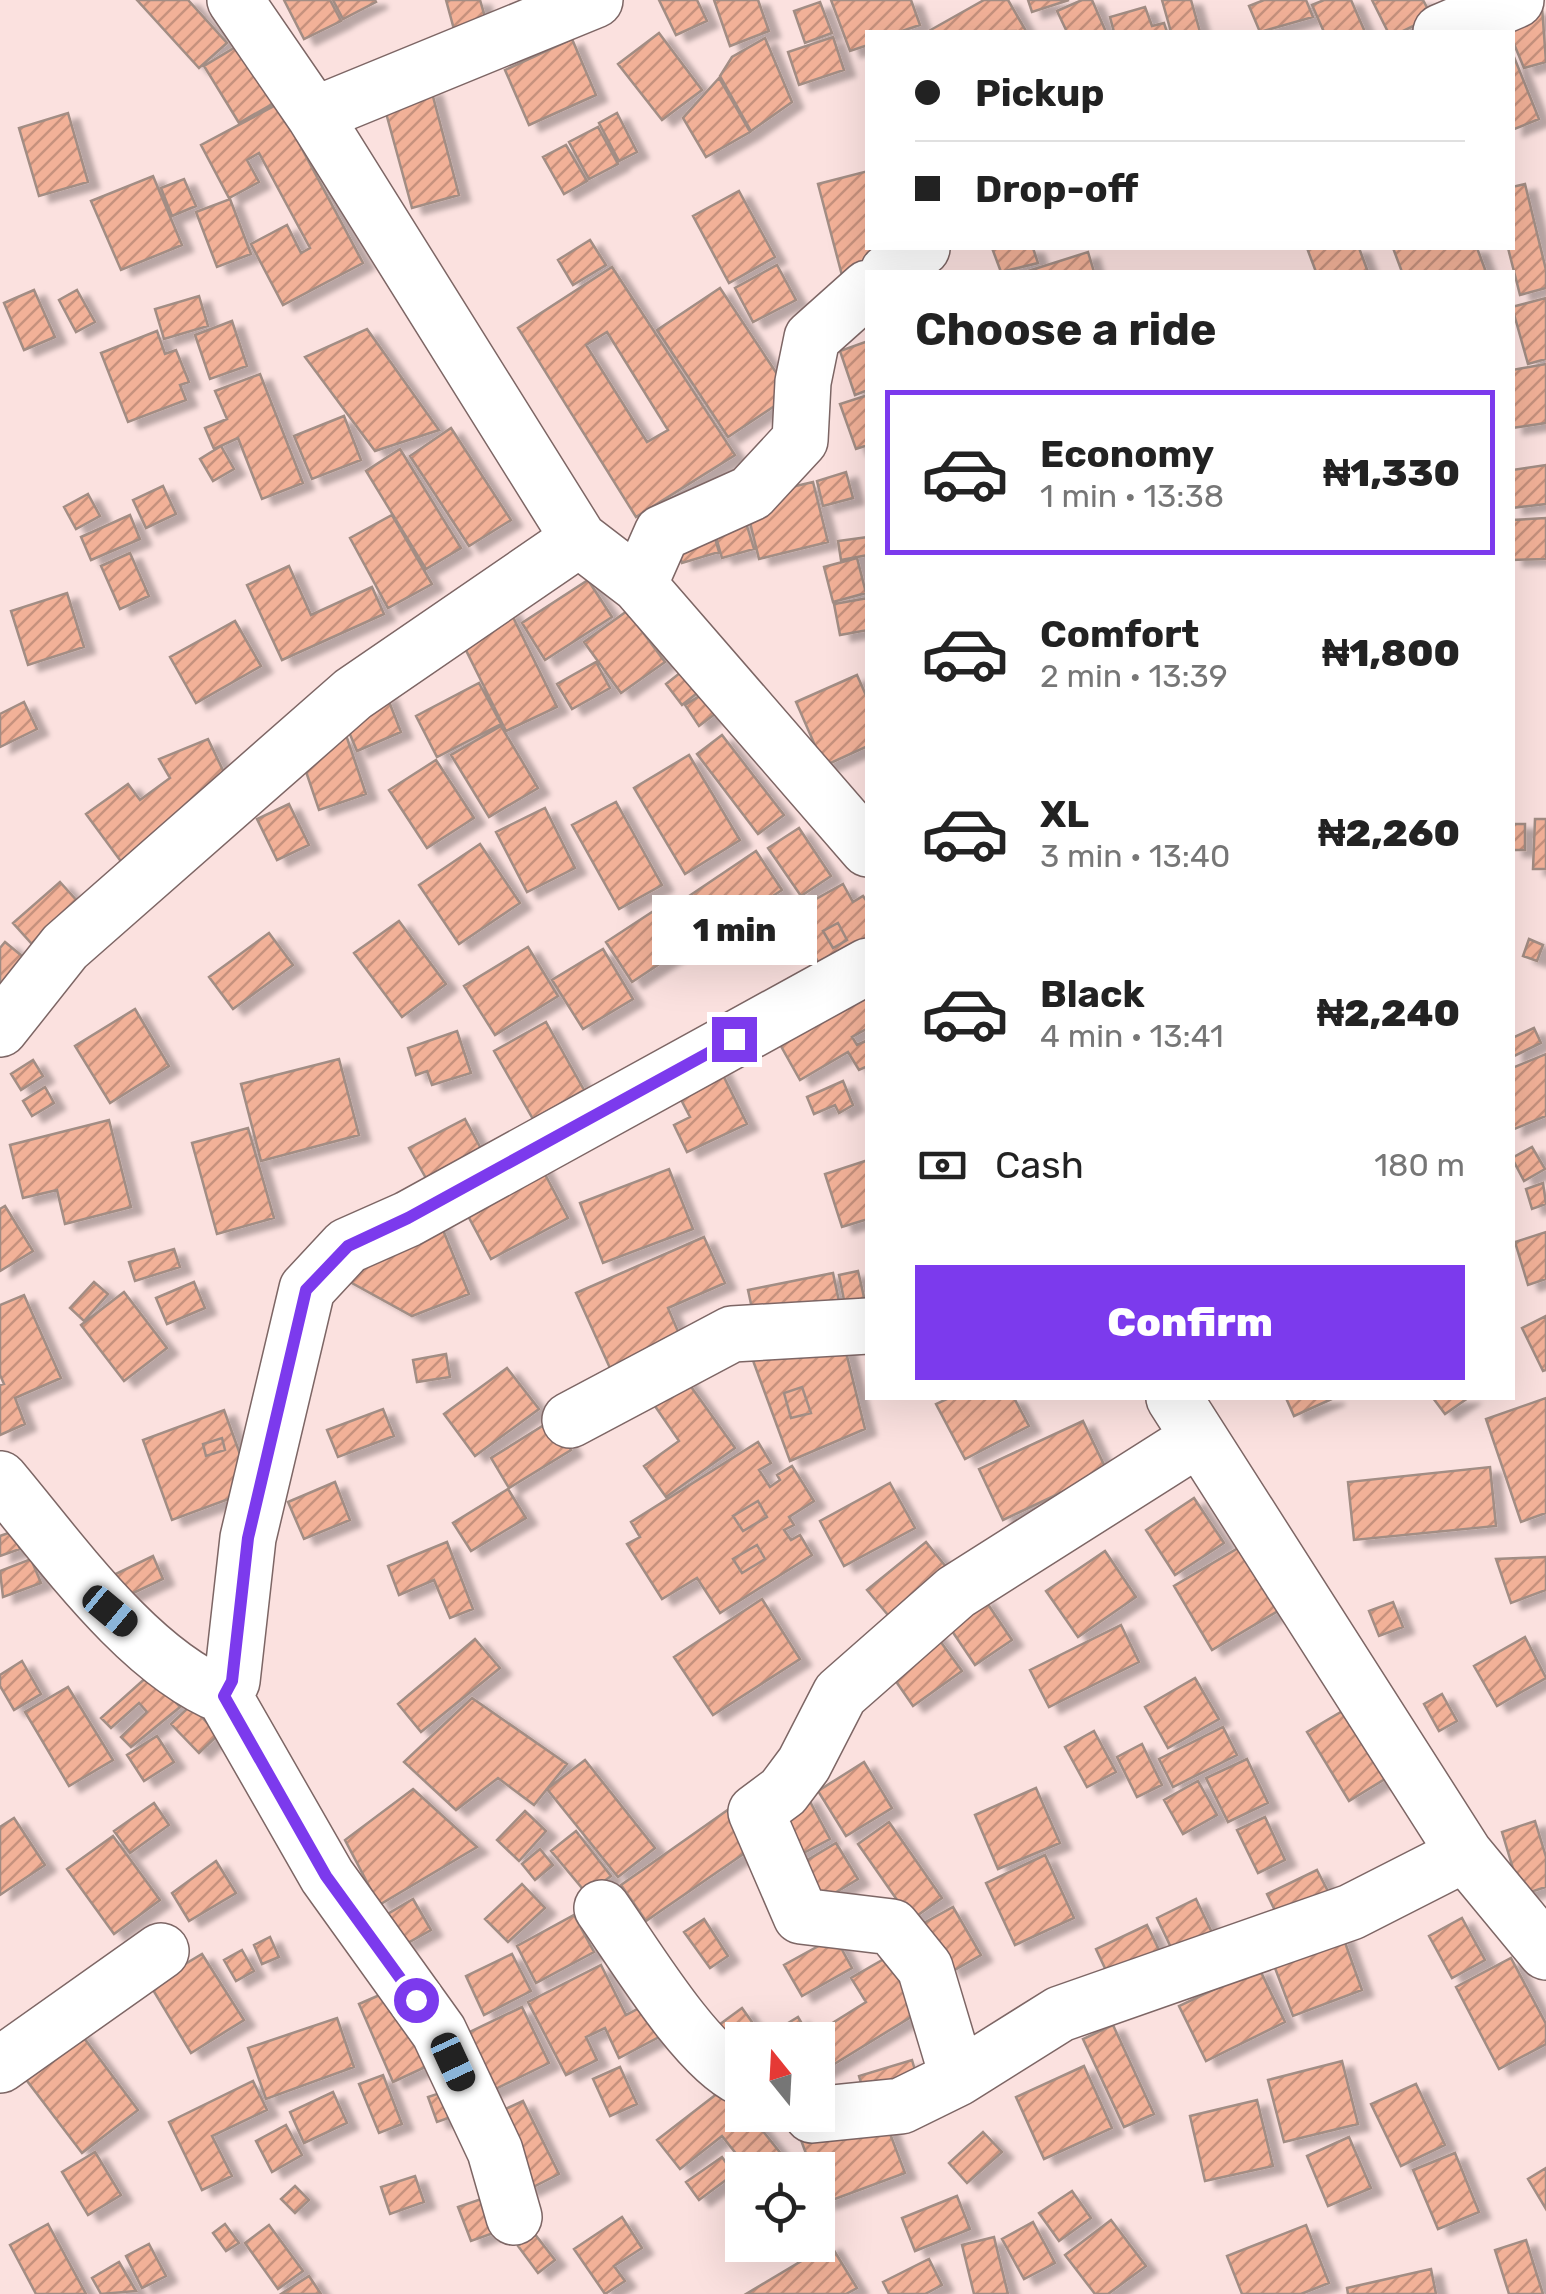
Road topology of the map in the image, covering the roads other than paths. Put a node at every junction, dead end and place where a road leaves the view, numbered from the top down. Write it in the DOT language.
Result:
graph roads {
  1 [pos="235,0"];
  2 [pos="595,0"];
  3 [pos="1516,0"];
  4 [pos="1446,30"];
  5 [pos="314,115"];
  6 [pos="919,250"];
  7 [pos="891,270"];
  8 [pos="865,291"];
  9 [pos="578,539"];
  10 [pos="639,585"];
  11 [pos="865,846"];
  12 [pos="865,968"];
  13 [pos="0,1029"];
  14 [pos="865,1326"];
  15 [pos="1186,1418"];
  16 [pos="570,1420"];
  17 [pos="0,1479"];
  18 [pos="224,1696"];
  19 [pos="1465,1854"];
  20 [pos="602,1908"];
  21 [pos="161,1951"];
  22 [pos="1546,1952"];
  23 [pos="0,2065"];
  24 [pos="725,2070"];
  25 [pos="958,2078"];
  26 [pos="835,2113"];
  27 [pos="514,2217"];
  1 -- 5 [label="street"];
  2 -- 5 [label="street"];
  3 -- 4 [label="street"];
  5 -- 9 [label="street"];
  6 -- 7 [label="street"];
  8 -- 10 [label="street"];
  9 -- 10 [label="street"];
  9 -- 13 [label="street"];
  10 -- 11 [label="street"];
  12 -- 18 [label="street"];
  14 -- 16 [label="street"];
  15 -- 19 [label="street"];
  15 -- 25 [label="street"];
  17 -- 18 [label="street"];
  18 -- 27 [label="street"];
  19 -- 22 [label="street"];
  19 -- 25 [label="street"];
  20 -- 24 [label="street"];
  21 -- 23 [label="street"];
  25 -- 26 [label="street"];
}
